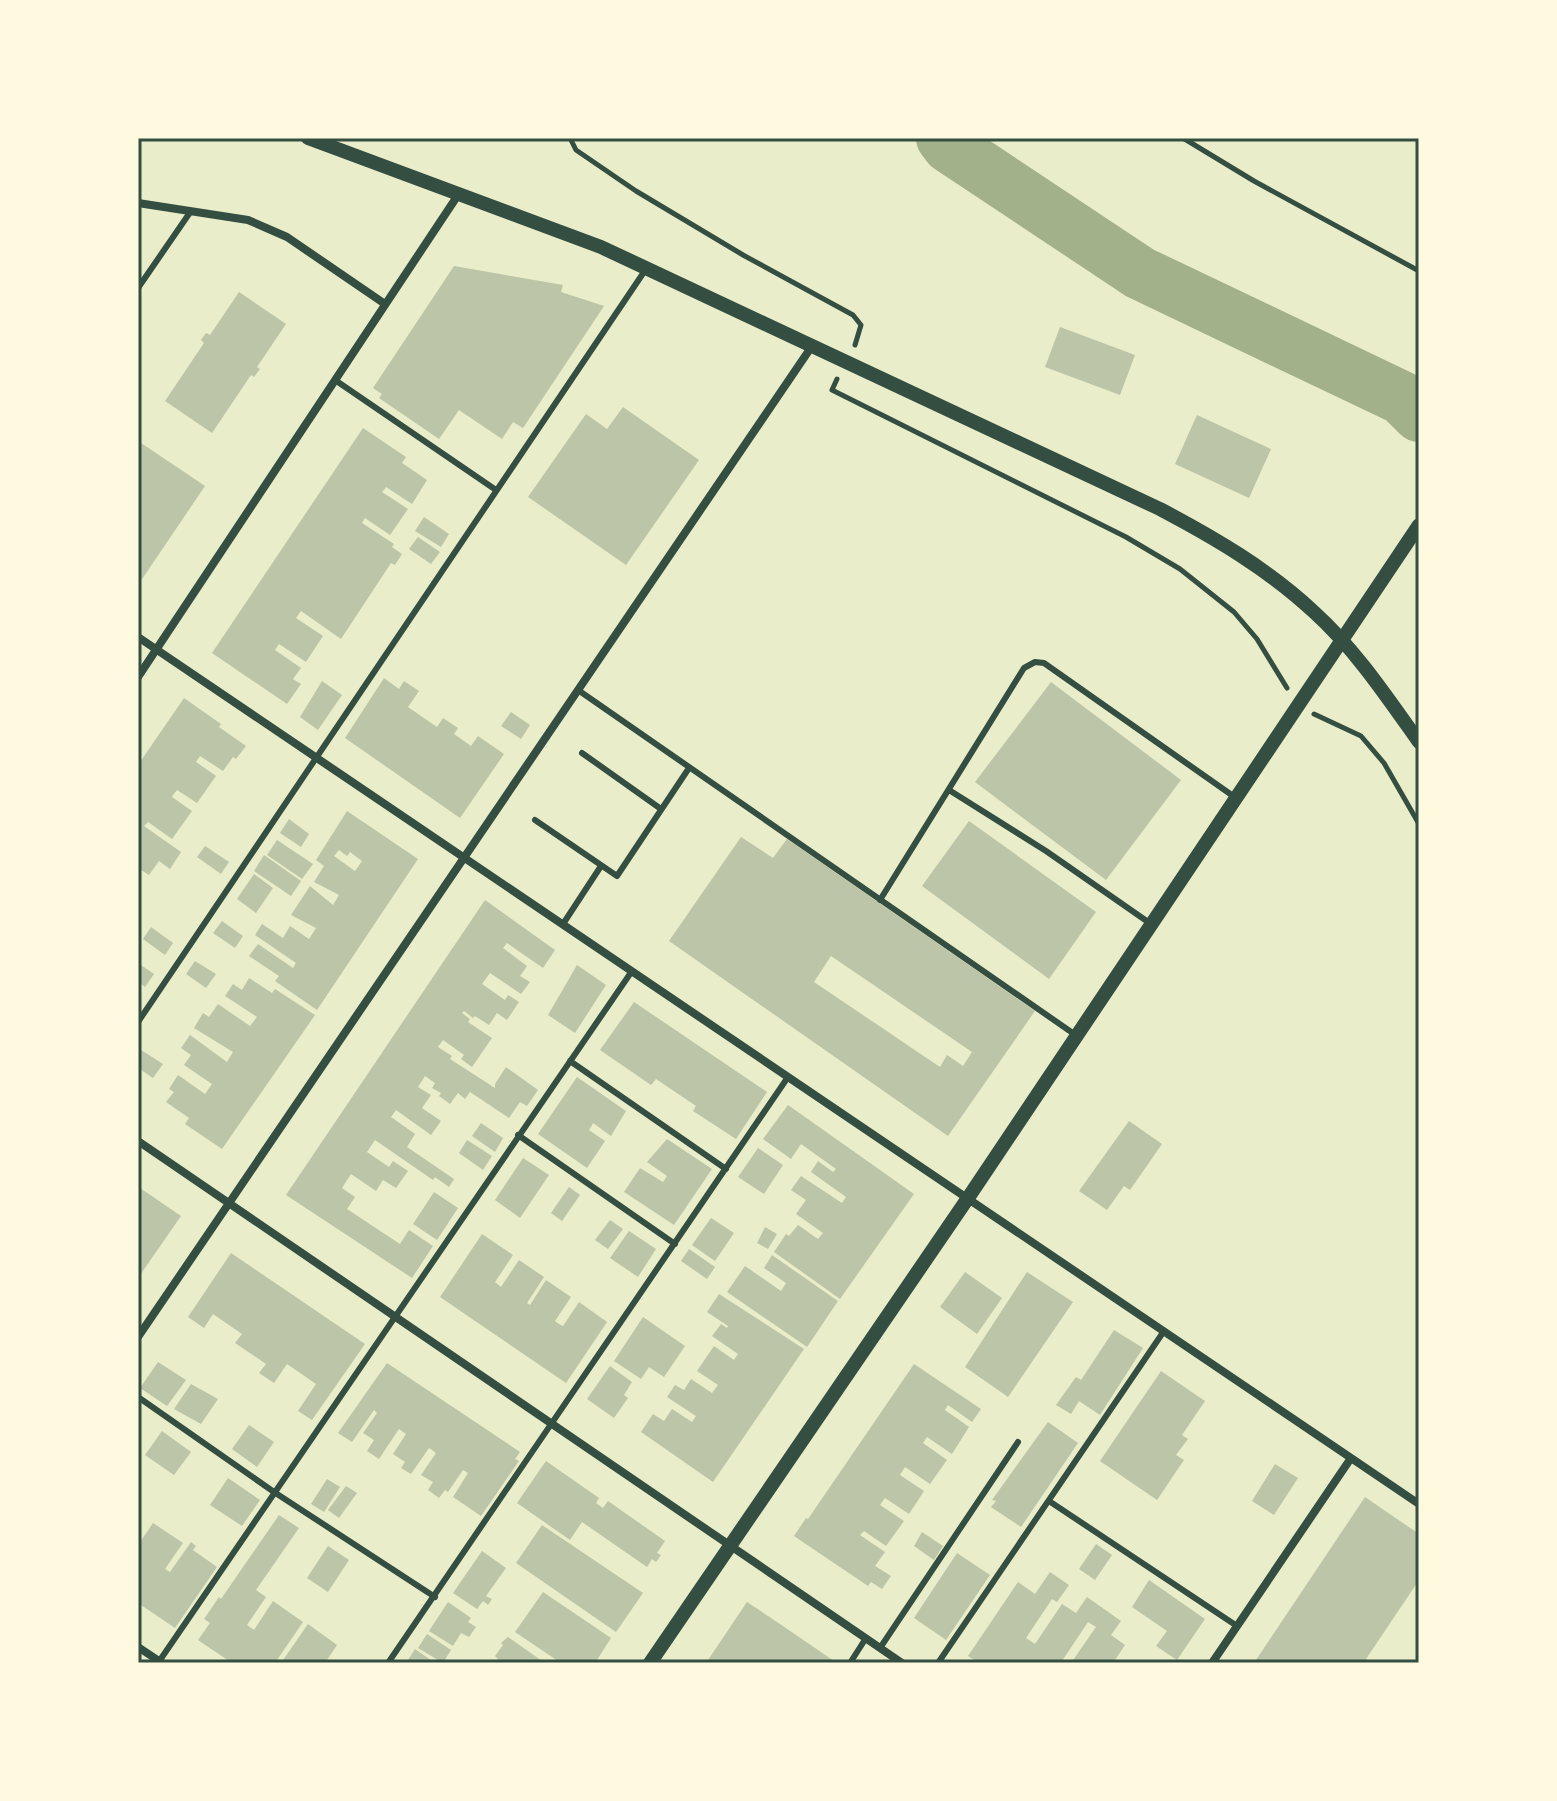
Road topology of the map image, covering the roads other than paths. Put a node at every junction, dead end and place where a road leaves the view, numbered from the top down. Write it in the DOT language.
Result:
graph roads {
  1 [pos="308,138"];
  2 [pos="458,195"];
  3 [pos="138,203"];
  4 [pos="191,211"];
  5 [pos="646,268"];
  6 [pos="138,288"];
  7 [pos="385,304"];
  8 [pos="812,346"];
  9 [pos="335,380"];
  10 [pos="496,490"];
  11 [pos="1419,525"];
  12 [pos="138,637"];
  13 [pos="156,650"];
  14 [pos="138,677"];
  15 [pos="578,690"];
  16 [pos="1419,742"];
  17 [pos="582,753"];
  18 [pos="315,757"];
  19 [pos="689,768"];
  20 [pos="949,790"];
  21 [pos="1237,799"];
  22 [pos="661,809"];
  23 [pos="535,820"];
  24 [pos="464,858"];
  25 [pos="601,866"];
  26 [pos="880,900"];
  27 [pos="563,924"];
  28 [pos="1151,924"];
  29 [pos="632,971"];
  30 [pos="138,1022"];
  31 [pos="1077,1036"];
  32 [pos="570,1061"];
  33 [pos="788,1077"];
  34 [pos="518,1135"];
  35 [pos="138,1141"];
  36 [pos="726,1169"];
  37 [pos="968,1198"];
  38 [pos="230,1203"];
  39 [pos="675,1244"];
  40 [pos="394,1316"];
  41 [pos="1164,1331"];
  42 [pos="138,1337"];
  43 [pos="138,1397"];
  44 [pos="552,1423"];
  45 [pos="1018,1442"];
  46 [pos="1351,1458"];
  47 [pos="274,1492"];
  48 [pos="1049,1501"];
  49 [pos="1419,1504"];
  50 [pos="729,1546"];
  51 [pos="435,1597"];
  52 [pos="1237,1626"];
  53 [pos="866,1638"];
  54 [pos="138,1647"];
  55 [pos="880,1648"];
  56 [pos="160,1662"];
  57 [pos="388,1663"];
  58 [pos="650,1663"];
  59 [pos="850,1663"];
  60 [pos="902,1663"];
  61 [pos="938,1663"];
  62 [pos="1212,1663"];
  1 -- 2 [label="street"];
  2 -- 5 [label="street"];
  2 -- 7 [label="street"];
  3 -- 4 [label="street"];
  4 -- 6 [label="lane"];
  4 -- 7 [label="street"];
  5 -- 8 [label="street"];
  5 -- 10 [label="lane"];
  7 -- 9 [label="street"];
  8 -- 15 [label="street"];
  8 -- 16 [label="street"];
  9 -- 10 [label="lane"];
  9 -- 13 [label="street"];
  10 -- 18 [label="lane"];
  11 -- 21 [label="street"];
  12 -- 13 [label="street"];
  13 -- 14 [label="street"];
  13 -- 18 [label="street"];
  15 -- 19 [label="lane"];
  15 -- 24 [label="street"];
  17 -- 22 [label="lane"];
  18 -- 24 [label="street"];
  18 -- 30 [label="lane"];
  19 -- 22 [label="lane"];
  19 -- 26 [label="lane"];
  20 -- 21 [label="lane"];
  20 -- 26 [label="lane"];
  20 -- 28 [label="lane"];
  21 -- 28 [label="street"];
  22 -- 25 [label="lane"];
  23 -- 25 [label="lane"];
  24 -- 27 [label="street"];
  24 -- 38 [label="street"];
  25 -- 27 [label="lane"];
  26 -- 31 [label="lane"];
  27 -- 29 [label="street"];
  28 -- 31 [label="street"];
  29 -- 32 [label="lane"];
  29 -- 33 [label="street"];
  31 -- 37 [label="street"];
  32 -- 34 [label="lane"];
  32 -- 36 [label="lane"];
  33 -- 36 [label="lane"];
  33 -- 37 [label="street"];
  34 -- 39 [label="lane"];
  34 -- 40 [label="lane"];
  35 -- 38 [label="street"];
  36 -- 39 [label="lane"];
  37 -- 41 [label="street"];
  37 -- 50 [label="street"];
  38 -- 40 [label="street"];
  38 -- 42 [label="street"];
  39 -- 44 [label="lane"];
  40 -- 44 [label="street"];
  40 -- 47 [label="lane"];
  41 -- 46 [label="street"];
  41 -- 48 [label="lane"];
  43 -- 47 [label="lane"];
  44 -- 50 [label="street"];
  44 -- 51 [label="lane"];
  45 -- 55 [label="lane"];
  46 -- 49 [label="street"];
  46 -- 52 [label="street"];
  47 -- 51 [label="lane"];
  47 -- 56 [label="lane"];
  48 -- 52 [label="lane"];
  48 -- 61 [label="lane"];
  50 -- 53 [label="street"];
  50 -- 58 [label="street"];
  51 -- 57 [label="lane"];
  52 -- 62 [label="street"];
  53 -- 55 [label="street"];
  53 -- 59 [label="lane"];
  54 -- 56 [label="street"];
  55 -- 60 [label="street"];
}
